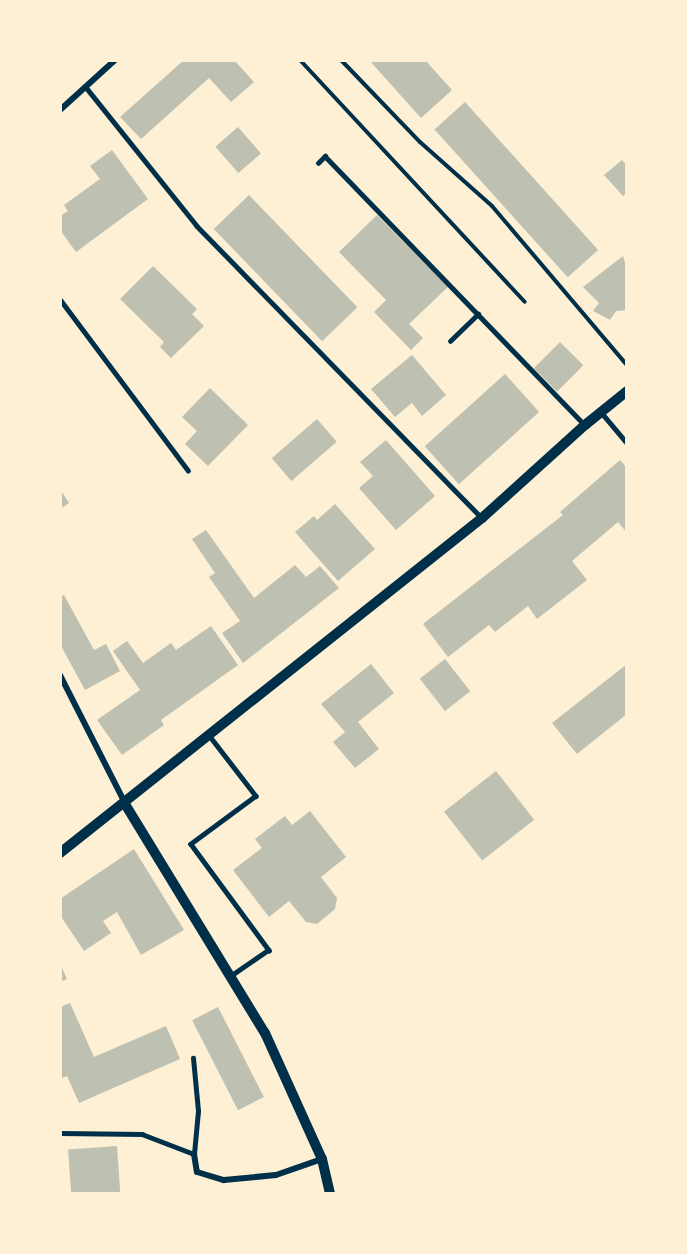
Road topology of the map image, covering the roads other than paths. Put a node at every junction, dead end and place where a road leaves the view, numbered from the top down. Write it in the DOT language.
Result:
graph roads {
  1 [pos="115,60"];
  2 [pos="85,86"];
  3 [pos="60,110"];
  4 [pos="318,163"];
  5 [pos="60,299"];
  6 [pos="478,314"];
  7 [pos="450,341"];
  8 [pos="627,391"];
  9 [pos="601,412"];
  10 [pos="585,425"];
  11 [pos="627,443"];
  12 [pos="188,470"];
  13 [pos="482,518"];
  14 [pos="60,675"];
  15 [pos="209,735"];
  16 [pos="125,804"];
  17 [pos="60,853"];
  18 [pos="231,976"];
  19 [pos="193,1058"];
  20 [pos="60,1133"];
  21 [pos="194,1154"];
  22 [pos="321,1159"];
  23 [pos="330,1194"];
  1 -- 2 [label="street"];
  2 -- 3 [label="street"];
  2 -- 13 [label="lane"];
  4 -- 6 [label="lane"];
  5 -- 12 [label="lane"];
  6 -- 7 [label="lane"];
  6 -- 10 [label="lane"];
  8 -- 9 [label="street"];
  9 -- 10 [label="street"];
  9 -- 11 [label="lane"];
  10 -- 13 [label="street"];
  13 -- 15 [label="street"];
  14 -- 16 [label="street"];
  15 -- 16 [label="street"];
  15 -- 18 [label="lane"];
  16 -- 17 [label="street"];
  16 -- 18 [label="street"];
  18 -- 22 [label="street"];
  19 -- 21 [label="lane"];
  20 -- 21 [label="lane"];
  21 -- 22 [label="street"];
  22 -- 23 [label="street"];
}
